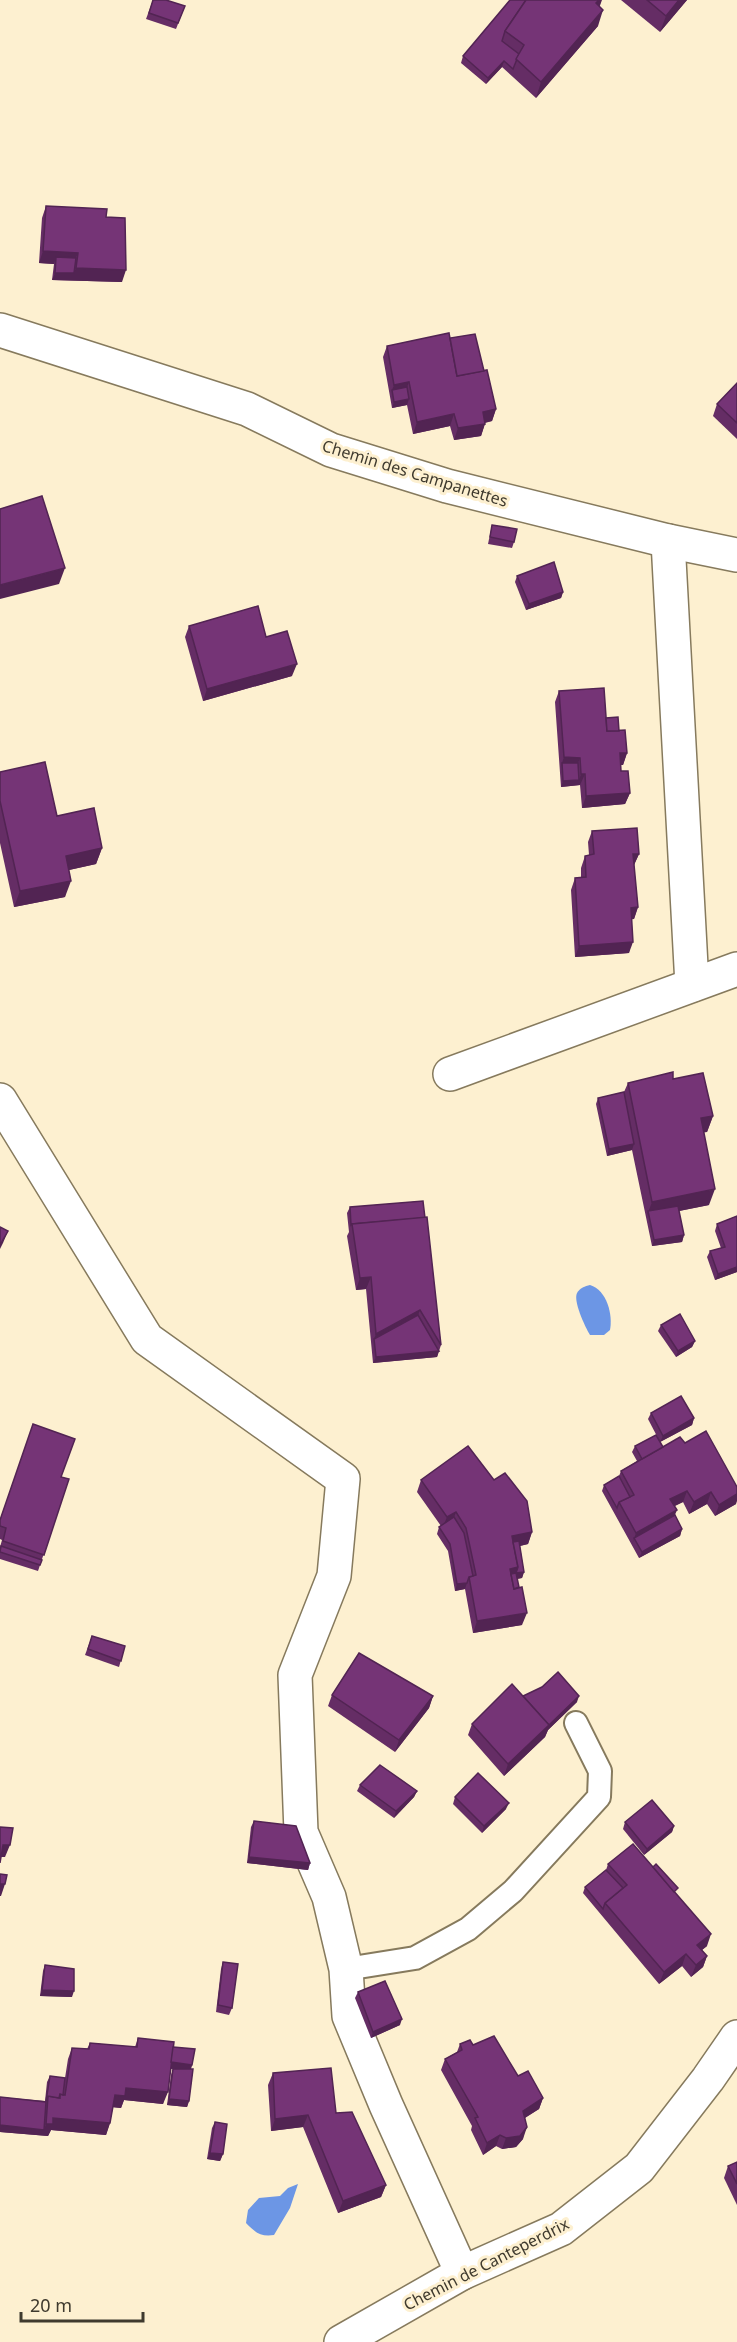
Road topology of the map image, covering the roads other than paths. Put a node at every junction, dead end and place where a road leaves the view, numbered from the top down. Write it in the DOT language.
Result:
graph roads {
  1 [pos="0,330"];
  2 [pos="668,541"];
  3 [pos="737,555"];
  4 [pos="737,969"];
  5 [pos="692,985"];
  6 [pos="450,1074"];
  7 [pos="0,1100"];
  8 [pos="576,1724"];
  9 [pos="346,1969"];
  10 [pos="737,2037"];
  11 [pos="462,2273"];
  12 [pos="341,2342"];
  1 -- 2 [label="street, Chemin des Campanettes"];
  2 -- 3 [label="street, Chemin des Campanettes"];
  2 -- 5 [label="street"];
  4 -- 5 [label="street"];
  5 -- 6 [label="street"];
  7 -- 9 [label="street"];
  8 -- 9 [label="lane"];
  9 -- 11 [label="street"];
  10 -- 11 [label="street, Chemin de Canteperdrix"];
  11 -- 12 [label="street, Chemin de Canteperdrix"];
}
